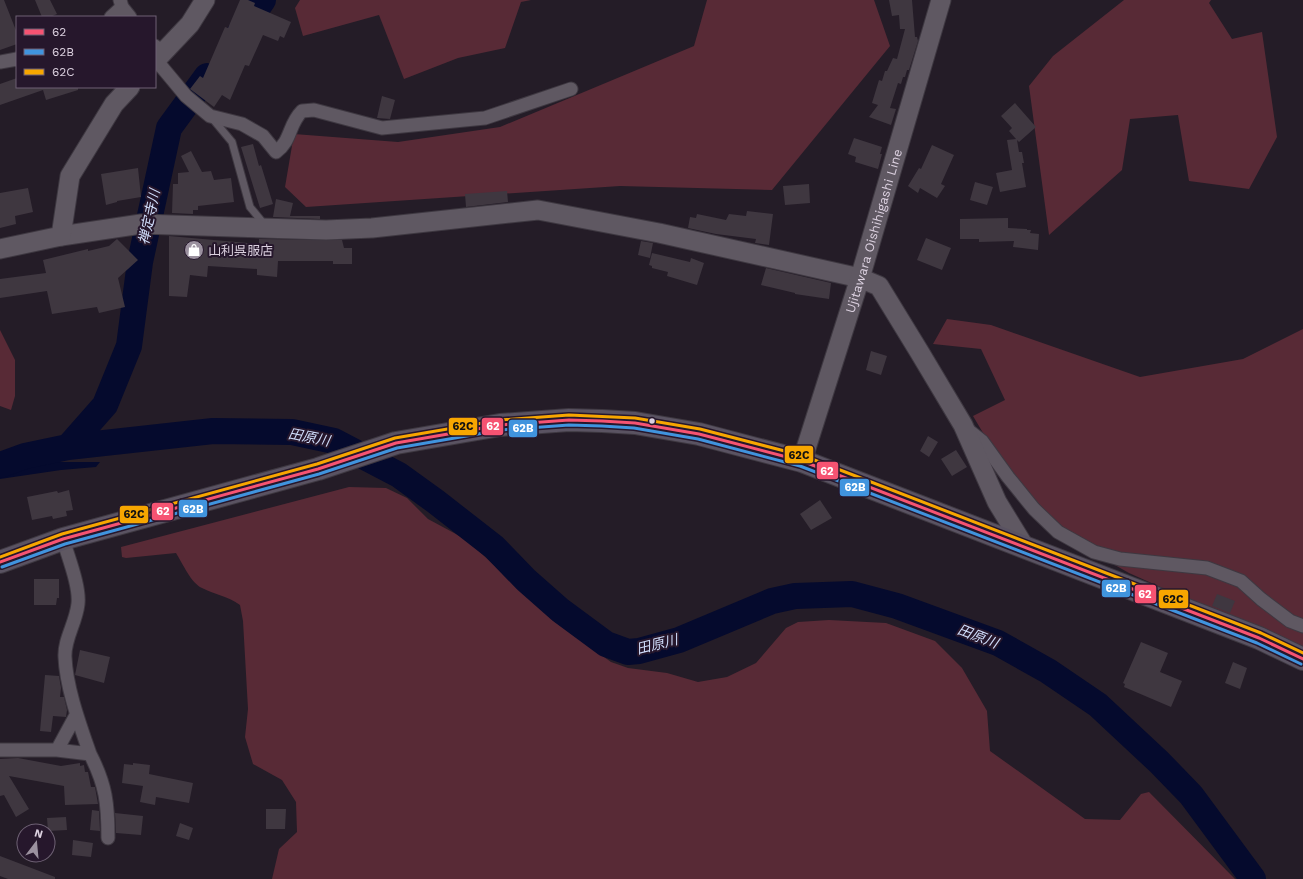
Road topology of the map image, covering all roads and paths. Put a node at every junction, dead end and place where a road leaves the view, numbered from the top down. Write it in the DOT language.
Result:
graph roads {
  1 [pos="205,0"];
  2 [pos="941,0"];
  3 [pos="124,8"];
  4 [pos="112,16"];
  5 [pos="156,54"];
  6 [pos="156,56"];
  7 [pos="16,59"];
  8 [pos="0,62"];
  9 [pos="129,88"];
  10 [pos="571,89"];
  11 [pos="210,116"];
  12 [pos="268,228"];
  13 [pos="61,236"];
  14 [pos="0,249"];
  15 [pos="860,278"];
  16 [pos="963,425"];
  17 [pos="802,461"];
  18 [pos="63,539"];
  19 [pos="1024,546"];
  20 [pos="0,562"];
  21 [pos="1303,626"];
  22 [pos="1303,660"];
  23 [pos="76,715"];
  24 [pos="0,750"];
  25 [pos="57,750"];
  26 [pos="90,754"];
  27 [pos="108,838"];
  1 -- 5 [label="street"];
  2 -- 15 [label="street, Ujitawara Oishihigashi Line"];
  3 -- 4 [label="street"];
  6 -- 11 [label="street"];
  7 -- 8 [label="street"];
  9 -- 13 [label="street"];
  10 -- 11 [label="street"];
  11 -- 12 [label="lane"];
  12 -- 13 [label="street"];
  12 -- 15 [label="street"];
  13 -- 14 [label="street"];
  15 -- 16 [label="street"];
  15 -- 17 [label="street, Ujitawara Oishihigashi Line"];
  16 -- 19 [label="street"];
  16 -- 21 [label="street"];
  17 -- 18 [label="highway"];
  17 -- 19 [label="highway"];
  18 -- 20 [label="highway"];
  18 -- 23 [label="street"];
  19 -- 22 [label="highway"];
  23 -- 25 [label="street"];
  23 -- 26 [label="street"];
  24 -- 25 [label="street"];
  25 -- 26 [label="street"];
  26 -- 27 [label="street"];
}
